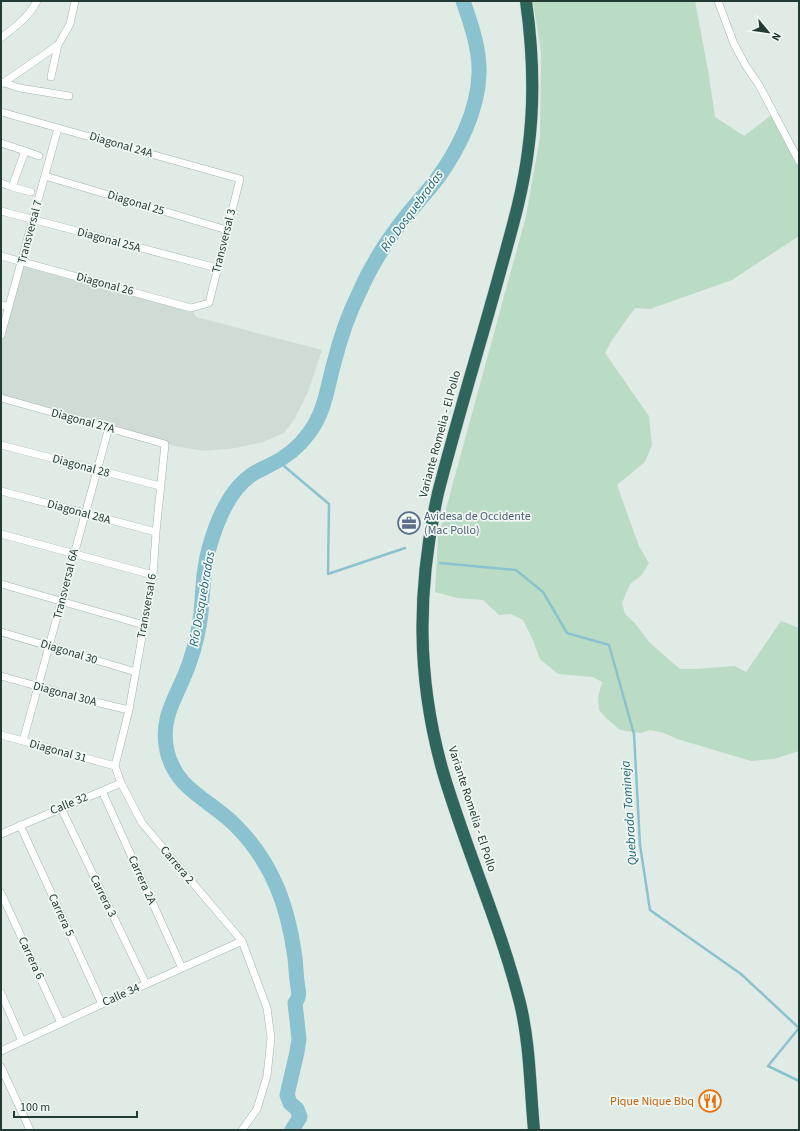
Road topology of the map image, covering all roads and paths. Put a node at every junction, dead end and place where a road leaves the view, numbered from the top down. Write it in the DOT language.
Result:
graph roads {
  1 [pos="37,1"];
  2 [pos="75,1"];
  3 [pos="526,1"];
  4 [pos="718,1"];
  5 [pos="1,38"];
  6 [pos="58,45"];
  7 [pos="51,77"];
  8 [pos="2,82"];
  9 [pos="69,96"];
  10 [pos="1,112"];
  11 [pos="58,128"];
  12 [pos="1,143"];
  13 [pos="25,151"];
  14 [pos="39,156"];
  15 [pos="799,161"];
  16 [pos="45,176"];
  17 [pos="240,179"];
  18 [pos="1,183"];
  19 [pos="12,187"];
  20 [pos="31,192"];
  21 [pos="1,211"];
  22 [pos="33,220"];
  23 [pos="227,230"];
  24 [pos="1,256"];
  25 [pos="22,262"];
  26 [pos="217,268"];
  27 [pos="209,303"];
  28 [pos="1,305"];
  29 [pos="9,307"];
  30 [pos="1,335"];
  31 [pos="1,398"];
  32 [pos="109,427"];
  33 [pos="165,444"];
  34 [pos="1,445"];
  35 [pos="96,470"];
  36 [pos="160,486"];
  37 [pos="1,491"];
  38 [pos="84,513"];
  39 [pos="156,532"];
  40 [pos="1,534"];
  41 [pos="74,553"];
  42 [pos="153,575"];
  43 [pos="1,584"];
  44 [pos="61,601"];
  45 [pos="144,625"];
  46 [pos="1,632"];
  47 [pos="50,646"];
  48 [pos="136,672"];
  49 [pos="1,676"];
  50 [pos="38,687"];
  51 [pos="129,710"];
  52 [pos="1,735"];
  53 [pos="23,742"];
  54 [pos="115,766"];
  55 [pos="121,783"];
  56 [pos="102,791"];
  57 [pos="61,808"];
  58 [pos="20,825"];
  59 [pos="1,834"];
  60 [pos="1,893"];
  61 [pos="242,941"];
  62 [pos="182,968"];
  63 [pos="146,984"];
  64 [pos="1,993"];
  65 [pos="102,1004"];
  66 [pos="62,1023"];
  67 [pos="22,1041"];
  68 [pos="1,1051"];
  69 [pos="1,1067"];
  70 [pos="30,1130"];
  71 [pos="242,1130"];
  72 [pos="534,1130"];
  1 -- 5 [label="street"];
  2 -- 6 [label="street"];
  3 -- 72 [label="highway, Variante Romelia - El Pollo"];
  4 -- 15 [label="street"];
  6 -- 7 [label="street"];
  6 -- 8 [label="street"];
  8 -- 9 [label="street"];
  10 -- 11 [label="street, Diagonal 24A"];
  11 -- 16 [label="street, Transversal 7"];
  11 -- 17 [label="street, Diagonal 24A"];
  12 -- 13 [label="street"];
  13 -- 14 [label="street"];
  13 -- 19 [label="street"];
  16 -- 22 [label="street, Transversal 7"];
  16 -- 23 [label="street, Diagonal 25"];
  17 -- 23 [label="street, Transversal 3"];
  18 -- 19 [label="street"];
  19 -- 20 [label="street"];
  21 -- 22 [label="street, Diagonal 25A"];
  22 -- 25 [label="street, Transversal 7"];
  22 -- 26 [label="street, Diagonal 25A"];
  23 -- 26 [label="street, Transversal 3"];
  24 -- 25 [label="street, Diagonal 26"];
  25 -- 27 [label="street, Diagonal 26"];
  25 -- 29 [label="street, Transversal 7"];
  26 -- 27 [label="street, Transversal 3"];
  28 -- 29 [label="street"];
  29 -- 30 [label="street, Transversal 7"];
  31 -- 32 [label="street, Diagonal 27A"];
  32 -- 33 [label="street, Diagonal 27A"];
  32 -- 35 [label="street, Transversal 6A"];
  33 -- 36 [label="street, Transversal 6"];
  34 -- 35 [label="street, Diagonal 28"];
  35 -- 36 [label="street, Diagonal 28"];
  35 -- 38 [label="street, Transversal 6A"];
  36 -- 39 [label="street, Transversal 6"];
  37 -- 38 [label="street, Diagonal 28A"];
  38 -- 39 [label="street, Diagonal 28A"];
  38 -- 41 [label="street, Transversal 6A"];
  39 -- 42 [label="street, Transversal 6"];
  40 -- 41 [label="street"];
  41 -- 42 [label="street"];
  41 -- 44 [label="street, Transversal 6A"];
  42 -- 45 [label="street, Transversal 6"];
  43 -- 44 [label="street"];
  44 -- 45 [label="street"];
  44 -- 47 [label="street, Transversal 6A"];
  45 -- 48 [label="street, Transversal 6"];
  46 -- 47 [label="street, Diagonal 30"];
  47 -- 48 [label="street, Diagonal 30"];
  47 -- 50 [label="street, Transversal 6A"];
  48 -- 51 [label="street, Transversal 6"];
  49 -- 50 [label="street, Diagonal 30A"];
  50 -- 51 [label="street, Diagonal 30A"];
  50 -- 53 [label="street, Transversal 6A"];
  51 -- 54 [label="street, Transversal 6"];
  52 -- 53 [label="street, Diagonal 31"];
  53 -- 54 [label="street, Diagonal 31"];
  54 -- 55 [label="street"];
  55 -- 56 [label="street, Calle 32"];
  55 -- 61 [label="street, Carrera 2"];
  56 -- 57 [label="street, Calle 32"];
  56 -- 62 [label="street, Carrera 2A"];
  57 -- 58 [label="street, Calle 32"];
  57 -- 63 [label="street, Carrera 3"];
  58 -- 59 [label="street, Calle 32"];
  58 -- 65 [label="street, Carrera 5"];
  60 -- 66 [label="street, Carrera 6"];
  61 -- 62 [label="street, Calle 34"];
  61 -- 71 [label="street, Carrera 2"];
  62 -- 63 [label="street, Calle 34"];
  63 -- 65 [label="street, Calle 34"];
  64 -- 67 [label="street"];
  65 -- 66 [label="street, Calle 34"];
  66 -- 67 [label="street, Calle 34"];
  67 -- 68 [label="street, Calle 34"];
  69 -- 70 [label="street"];
}
